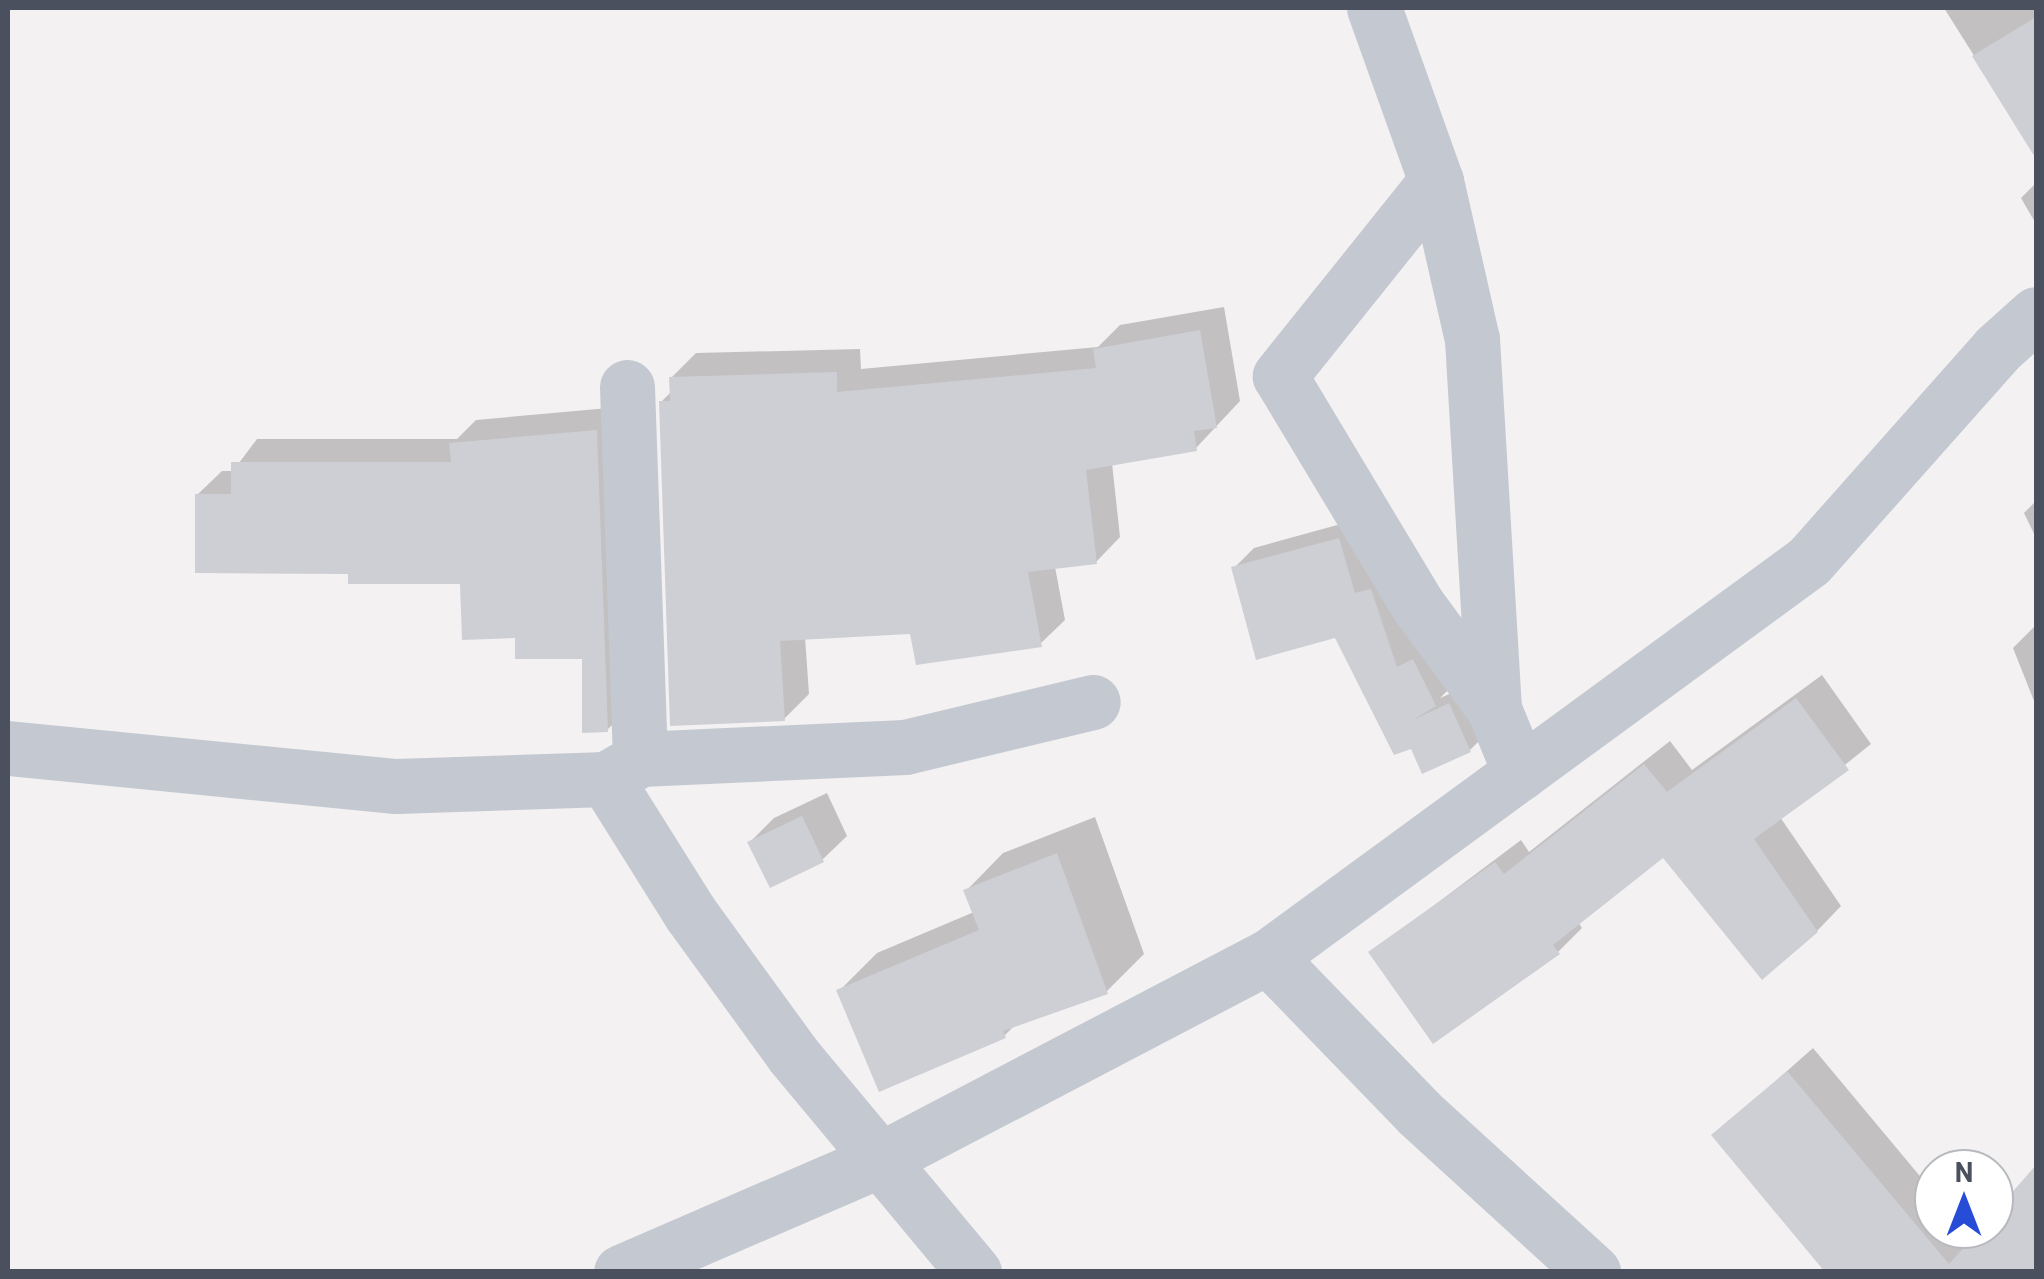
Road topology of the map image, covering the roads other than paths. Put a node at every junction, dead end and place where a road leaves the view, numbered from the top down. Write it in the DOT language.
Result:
graph roads {
  1 [pos="1374,8"];
  2 [pos="1436,181"];
  3 [pos="2036,314"];
  4 [pos="626,387"];
  5 [pos="1093,702"];
  6 [pos="1494,709"];
  7 [pos="8,748"];
  8 [pos="623,769"];
  9 [pos="1520,772"];
  10 [pos="1268,958"];
  11 [pos="877,1162"];
  12 [pos="621,1272"];
  13 [pos="974,1272"];
  14 [pos="1593,1272"];
  1 -- 2 [label="street"];
  2 -- 6 [label="street"];
  2 -- 6 [label="street"];
  3 -- 9 [label="street"];
  4 -- 8 [label="street"];
  5 -- 8 [label="street"];
  6 -- 9 [label="street"];
  7 -- 8 [label="street"];
  8 -- 11 [label="street"];
  9 -- 10 [label="street"];
  10 -- 11 [label="street"];
  10 -- 14 [label="street"];
  11 -- 12 [label="street"];
  11 -- 13 [label="street"];
}
